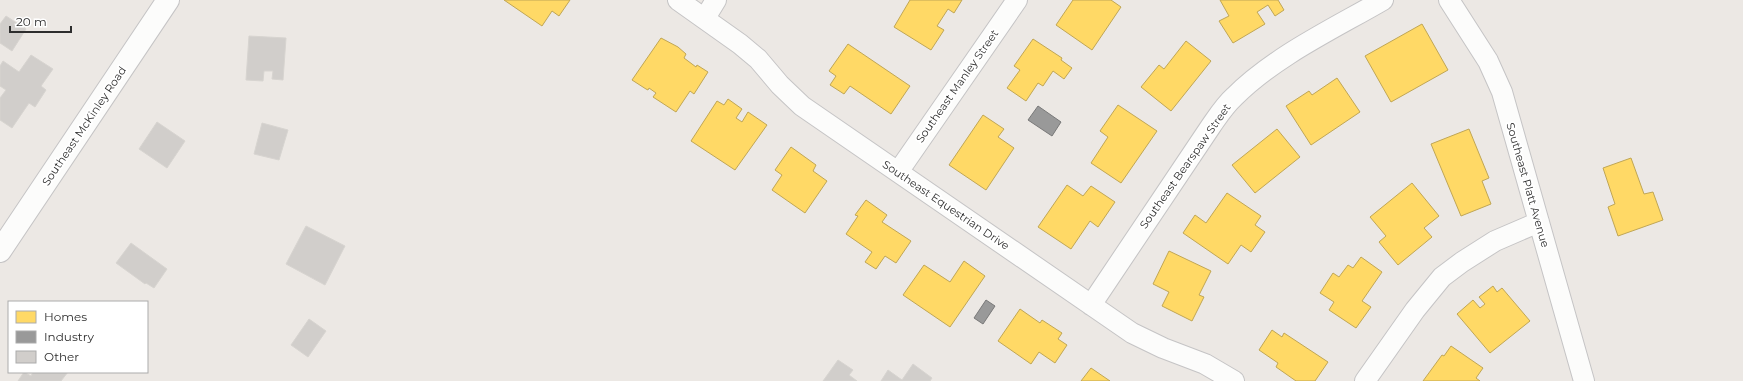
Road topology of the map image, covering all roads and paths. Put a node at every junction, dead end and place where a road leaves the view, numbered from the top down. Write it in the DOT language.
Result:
graph roads {
  1 [pos="168,0"];
  2 [pos="678,0"];
  3 [pos="716,0"];
  4 [pos="1017,0"];
  5 [pos="1383,0"];
  6 [pos="1449,0"];
  7 [pos="704,18"];
  8 [pos="898,172"];
  9 [pos="1539,222"];
  10 [pos="0,252"];
  11 [pos="1091,305"];
  12 [pos="1234,381"];
  13 [pos="1365,381"];
  14 [pos="1584,381"];
  1 -- 10 [label="street, Southeast McKinley Road"];
  2 -- 7 [label="street, Southeast Equestrian Drive"];
  3 -- 7 [label="street"];
  4 -- 8 [label="street, Southeast Manley Street"];
  5 -- 11 [label="street, Southeast Bearspaw Street"];
  6 -- 9 [label="street, Southeast Platt Avenue"];
  7 -- 8 [label="street, Southeast Equestrian Drive"];
  8 -- 11 [label="street, Southeast Equestrian Drive"];
  9 -- 13 [label="street"];
  9 -- 14 [label="street, Southeast Platt Avenue"];
  11 -- 12 [label="street, Southeast Equestrian Drive"];
}
